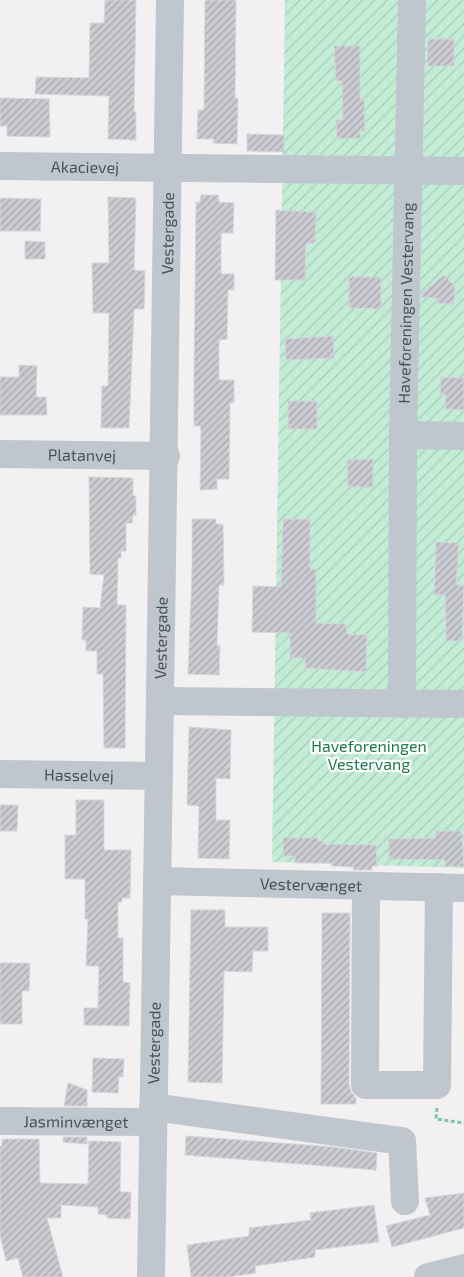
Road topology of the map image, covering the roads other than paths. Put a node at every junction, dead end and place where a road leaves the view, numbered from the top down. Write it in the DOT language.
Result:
graph roads {
  1 [pos="170,0"];
  2 [pos="412,0"];
  3 [pos="0,166"];
  4 [pos="169,167"];
  5 [pos="408,170"];
  6 [pos="464,171"];
  7 [pos="403,435"];
  8 [pos="464,436"];
  9 [pos="0,454"];
  10 [pos="166,456"];
  11 [pos="161,701"];
  12 [pos="402,704"];
  13 [pos="464,704"];
  14 [pos="0,774"];
  15 [pos="159,776"];
  16 [pos="156,881"];
  17 [pos="366,886"];
  18 [pos="452,888"];
  19 [pos="153,1115"];
  20 [pos="0,1121"];
  21 [pos="405,1201"];
  22 [pos="464,1268"];
  23 [pos="152,1277"];
  24 [pos="428,1277"];
  1 -- 4 [label="street, Vestergade"];
  2 -- 5 [label="street, Haveforeningen Vestervang"];
  3 -- 4 [label="street, Akacievej"];
  4 -- 5 [label="street"];
  4 -- 10 [label="street, Vestergade"];
  5 -- 6 [label="street"];
  5 -- 7 [label="street, Haveforeningen Vestervang"];
  7 -- 8 [label="street"];
  7 -- 12 [label="street, Haveforeningen Vestervang"];
  9 -- 10 [label="street, Platanvej"];
  10 -- 11 [label="street, Vestergade"];
  11 -- 12 [label="street"];
  11 -- 15 [label="street, Vestergade"];
  12 -- 13 [label="street"];
  14 -- 15 [label="street, Hasselvej"];
  15 -- 16 [label="street, Vestergade"];
  16 -- 17 [label="street, Vestervænget"];
  16 -- 19 [label="street, Vestergade"];
  17 -- 18 [label="street, Vestervænget"];
  17 -- 18 [label="street"];
  19 -- 20 [label="street, Jasminvænget"];
  19 -- 21 [label="street, Jasminvænget"];
  19 -- 23 [label="street, Vestergade"];
  22 -- 24 [label="street"];
}
